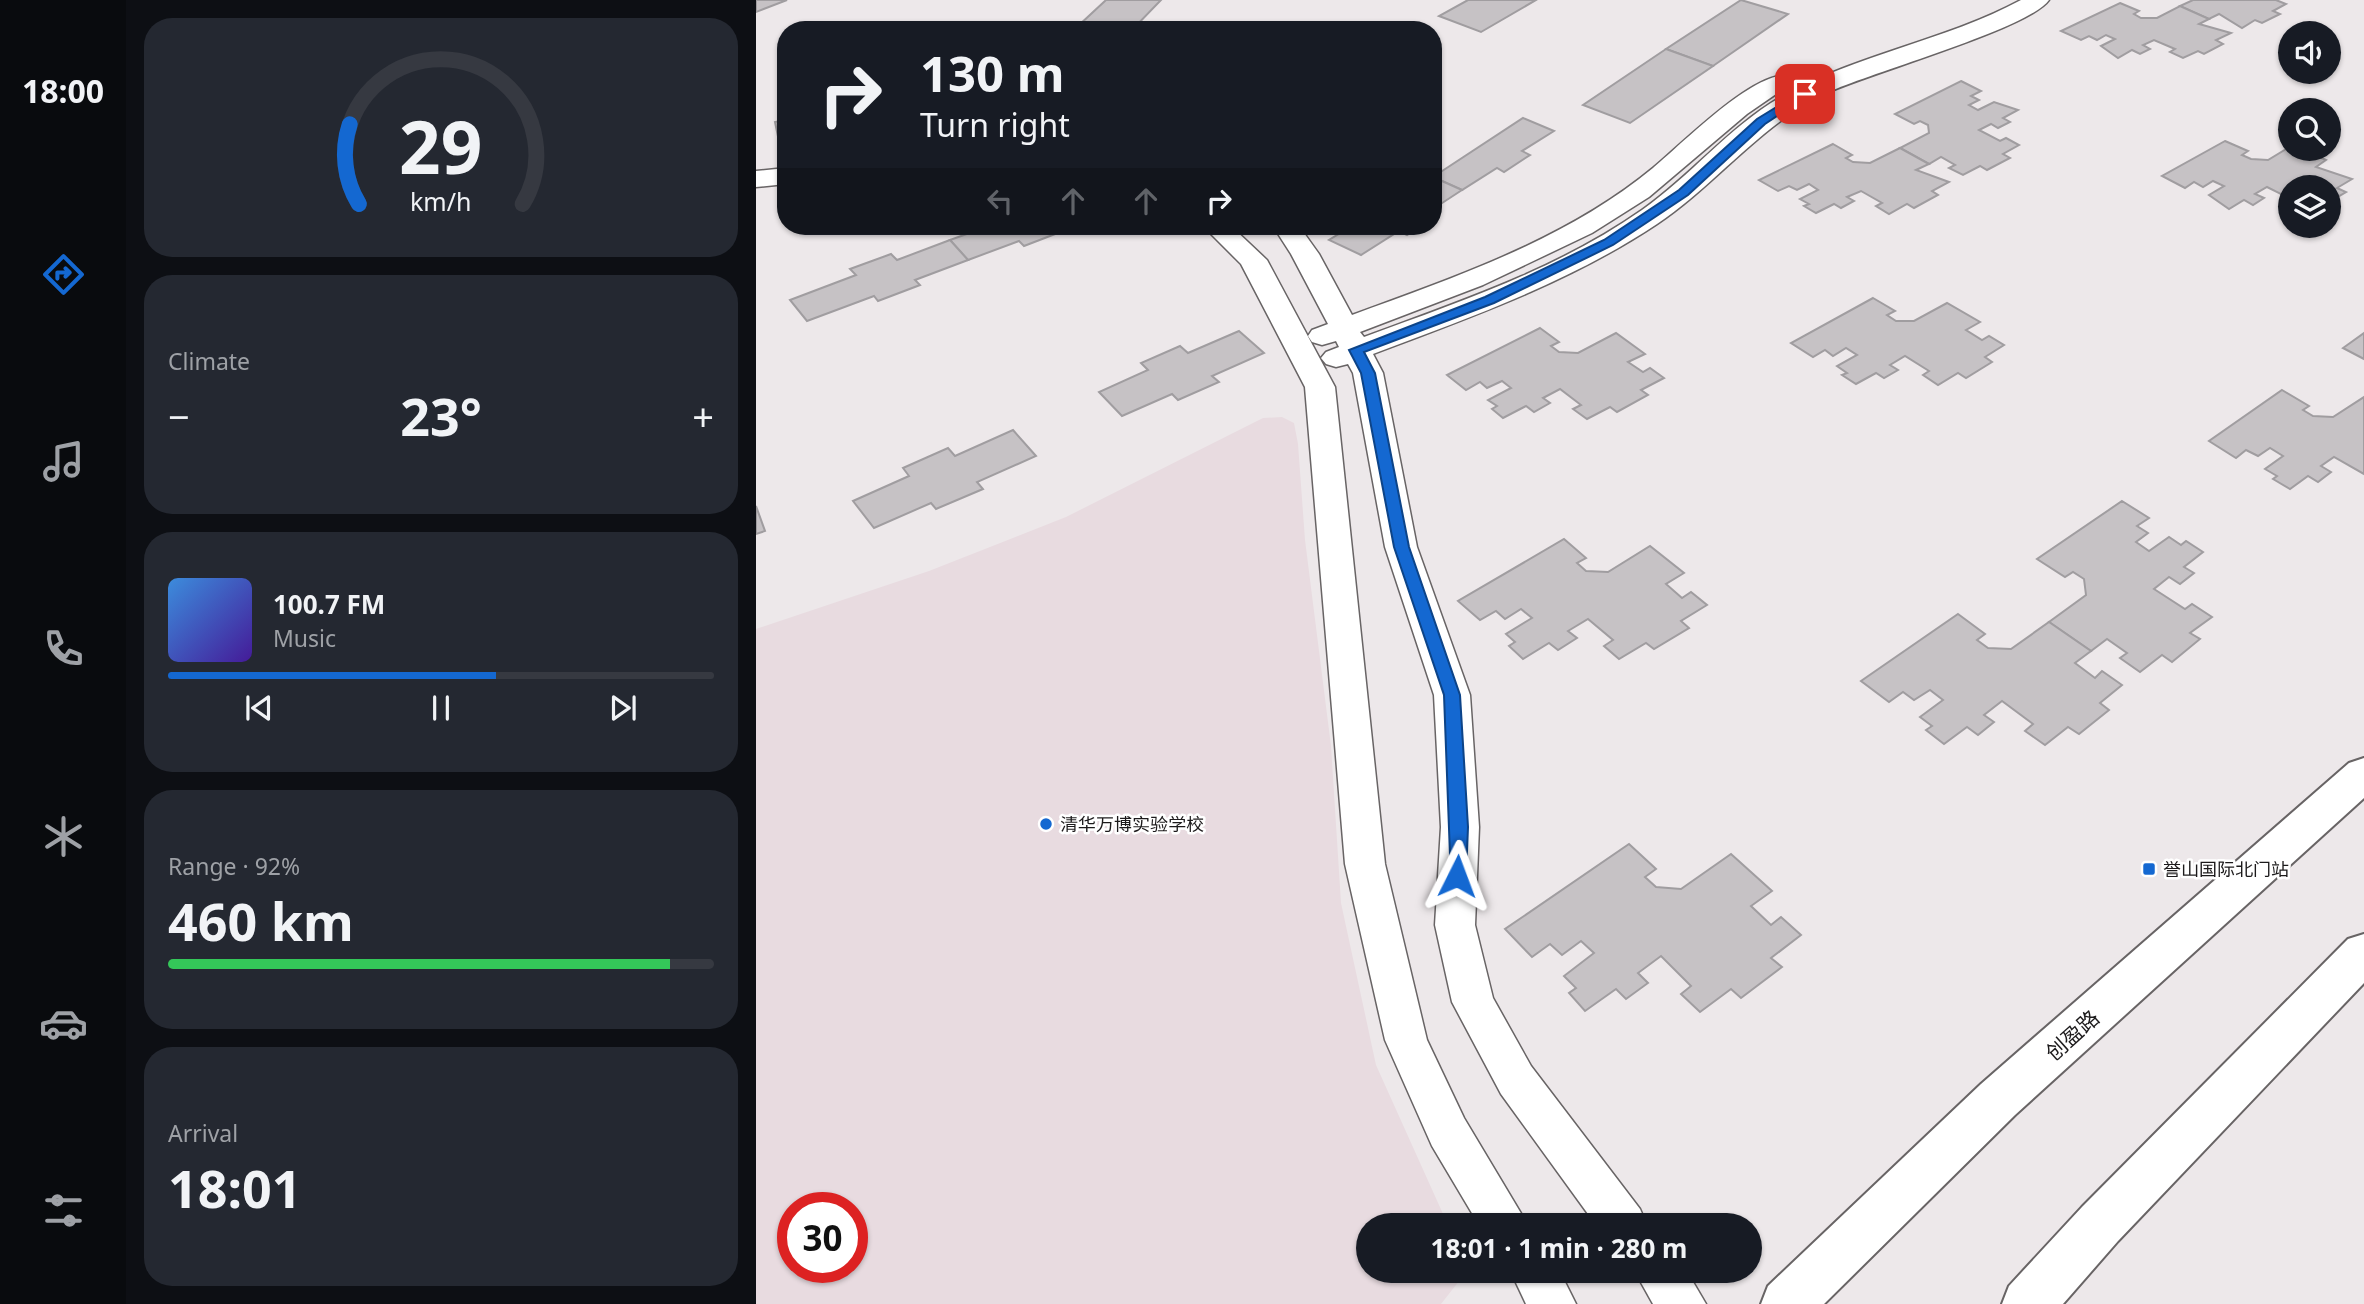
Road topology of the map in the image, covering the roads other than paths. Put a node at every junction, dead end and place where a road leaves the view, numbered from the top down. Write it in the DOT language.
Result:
graph roads {
  1 [pos="1995,0"];
  2 [pos="2038,0"];
  3 [pos="777,177"];
  4 [pos="756,179"];
  5 [pos="1226,235"];
  6 [pos="1292,235"];
  7 [pos="1350,339"];
  8 [pos="1304,356"];
  9 [pos="2364,774"];
  10 [pos="2364,953"];
  11 [pos="1498,1213"];
  12 [pos="1615,1213"];
  13 [pos="1540,1283"];
  14 [pos="1667,1283"];
  15 [pos="1552,1304"];
  16 [pos="1682,1304"];
  17 [pos="1787,1304"];
  18 [pos="2028,1304"];
  1 -- 7 [label="street"];
  2 -- 7 [label="street"];
  3 -- 4 [label="street"];
  5 -- 8 [label="street"];
  6 -- 7 [label="street"];
  7 -- 8 [label="street"];
  7 -- 12 [label="street"];
  8 -- 11 [label="street"];
  9 -- 17 [label="street, 创盈路"];
  10 -- 18 [label="street"];
  13 -- 15 [label="street"];
  14 -- 16 [label="street"];
}
